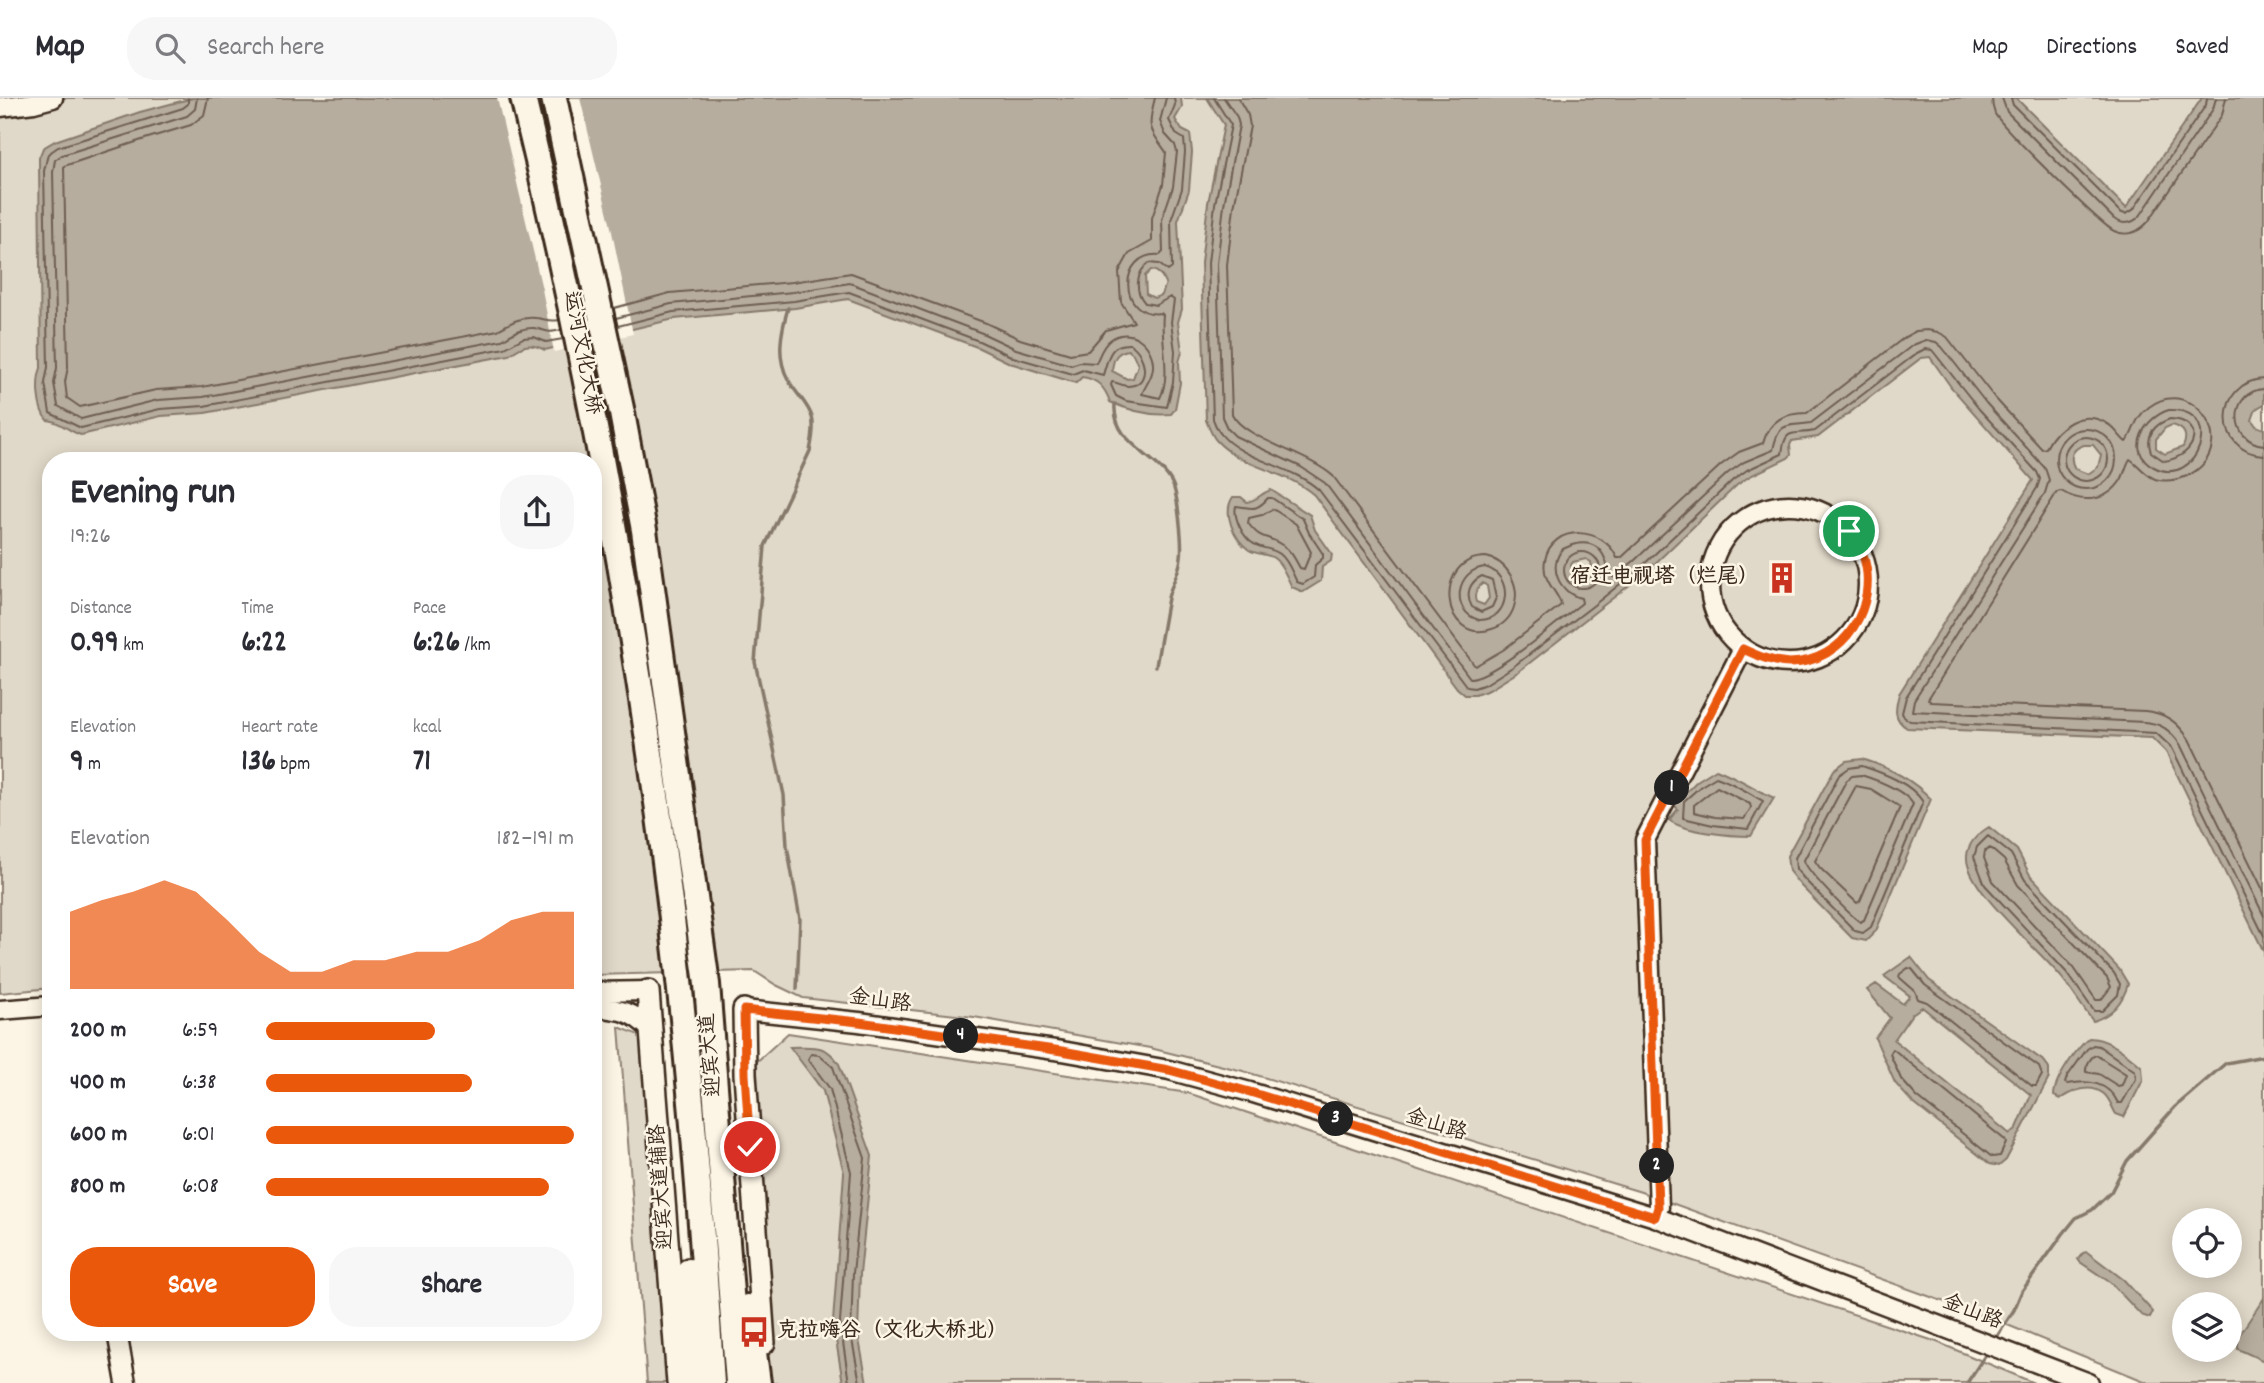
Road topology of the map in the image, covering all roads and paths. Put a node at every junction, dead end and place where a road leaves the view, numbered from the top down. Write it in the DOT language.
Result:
graph roads {
  1 [pos="53,98"];
  2 [pos="523,98"];
  3 [pos="554,98"];
  4 [pos="0,107"];
  5 [pos="600,452"];
  6 [pos="602,461"];
  7 [pos="1743,649"];
  8 [pos="684,811"];
  9 [pos="660,818"];
  10 [pos="697,901"];
  11 [pos="672,921"];
  12 [pos="648,991"];
  13 [pos="602,992"];
  14 [pos="42,1007"];
  15 [pos="602,1008"];
  16 [pos="0,1010"];
  17 [pos="744,1010"];
  18 [pos="650,1030"];
  19 [pos="1655,1217"];
  20 [pos="118,1341"];
  21 [pos="125,1383"];
  22 [pos="678,1383"];
  23 [pos="690,1383"];
  24 [pos="712,1383"];
  25 [pos="738,1383"];
  26 [pos="758,1383"];
  27 [pos="767,1383"];
  28 [pos="2089,1383"];
  1 -- 4 [label="street"];
  2 -- 5 [label="highway, 运河文化大桥"];
  3 -- 8 [label="highway, 运河文化大桥"];
  6 -- 9 [label="highway, 运河文化大桥"];
  7 -- 7 [label="street"];
  7 -- 19 [label="street"];
  8 -- 10 [label="highway, 迎宾大道"];
  9 -- 11 [label="highway, 迎宾大道"];
  10 -- 25 [label="highway, 迎宾大道"];
  10 -- 26 [label="highway"];
  11 -- 23 [label="highway"];
  11 -- 24 [label="highway, 迎宾大道"];
  12 -- 13 [label="street"];
  12 -- 18 [label="main road, 迎宾大道辅路"];
  14 -- 16 [label="street"];
  15 -- 18 [label="street"];
  17 -- 19 [label="street, 金山路"];
  17 -- 27 [label="main road"];
  18 -- 22 [label="main road, 迎宾大道辅路"];
  19 -- 28 [label="street, 金山路"];
  20 -- 21 [label="street"];
}
